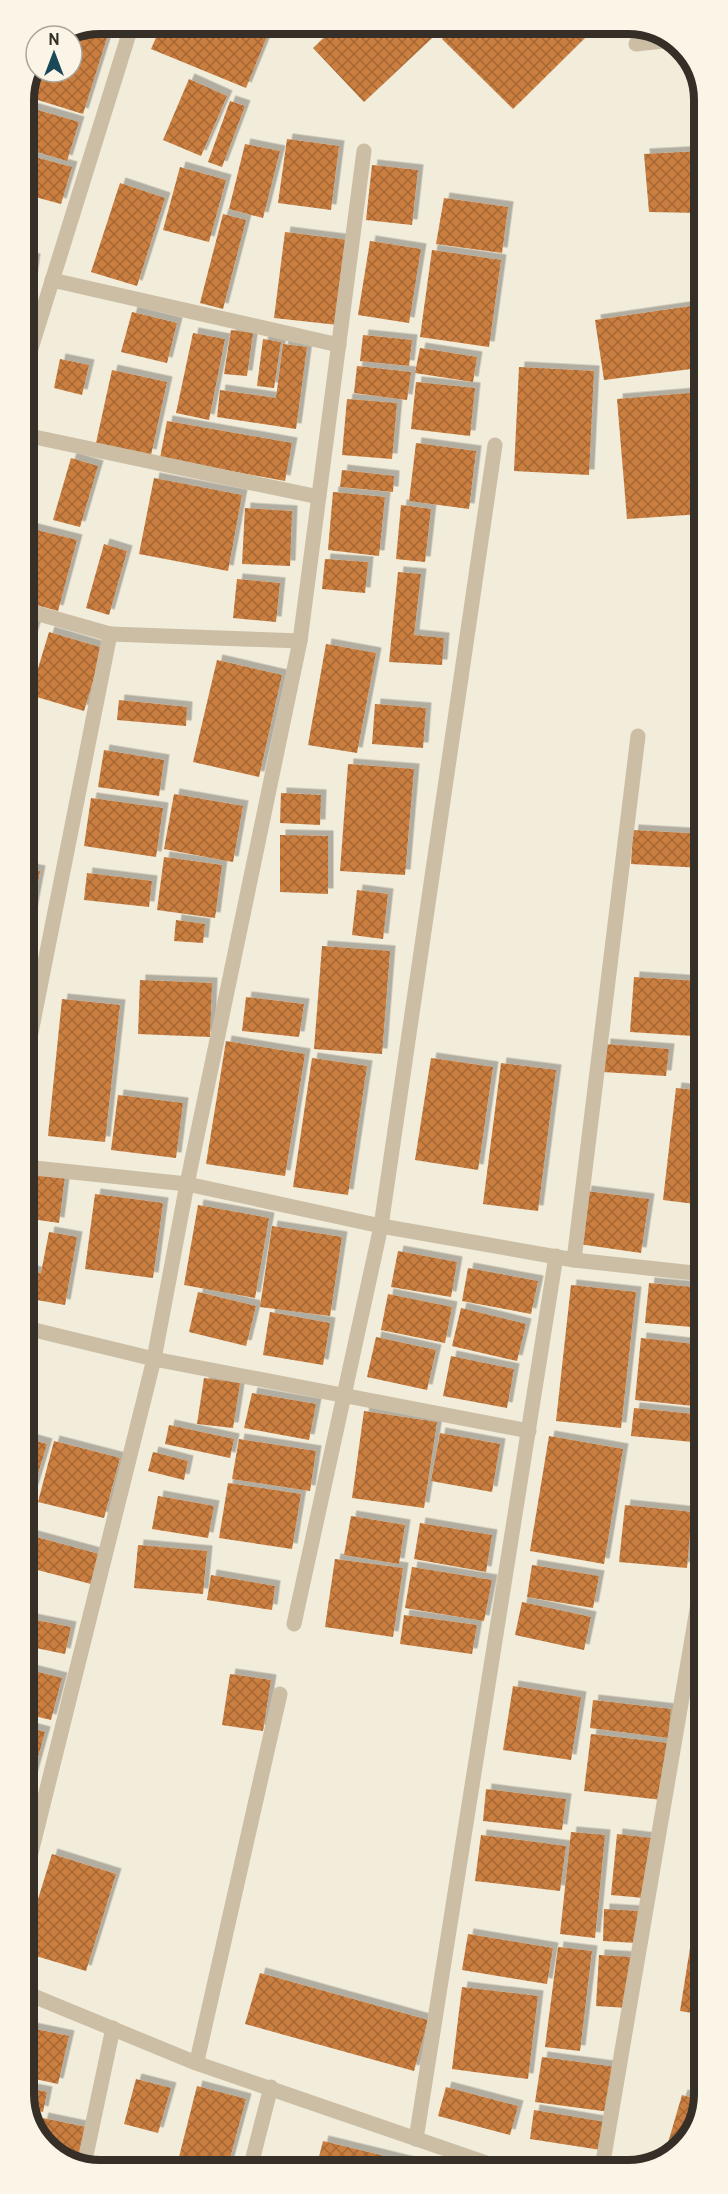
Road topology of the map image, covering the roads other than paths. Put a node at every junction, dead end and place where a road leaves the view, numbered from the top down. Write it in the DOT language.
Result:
graph roads {
  1 [pos="129,34"];
  2 [pos="657,42"];
  3 [pos="636,44"];
  4 [pos="364,152"];
  5 [pos="52,280"];
  6 [pos="34,338"];
  7 [pos="339,345"];
  8 [pos="34,437"];
  9 [pos="495,445"];
  10 [pos="319,497"];
  11 [pos="34,613"];
  12 [pos="110,634"];
  13 [pos="300,641"];
  14 [pos="638,736"];
  15 [pos="34,1018"];
  16 [pos="34,1168"];
  17 [pos="187,1184"];
  18 [pos="381,1226"];
  19 [pos="556,1256"];
  20 [pos="574,1260"];
  21 [pos="694,1273"];
  22 [pos="34,1330"];
  23 [pos="154,1359"];
  24 [pos="344,1394"];
  25 [pos="529,1431"];
  26 [pos="294,1624"];
  27 [pos="694,1627"];
  28 [pos="279,1694"];
  29 [pos="34,1841"];
  30 [pos="34,1996"];
  31 [pos="113,2028"];
  32 [pos="197,2061"];
  33 [pos="271,2087"];
  34 [pos="416,2139"];
  35 [pos="86,2157"];
  36 [pos="252,2159"];
  37 [pos="477,2160"];
  38 [pos="603,2160"];
  1 -- 5 [label="street"];
  2 -- 3 [label="street"];
  4 -- 7 [label="street"];
  5 -- 6 [label="street"];
  5 -- 7 [label="street"];
  7 -- 10 [label="street"];
  8 -- 10 [label="street"];
  9 -- 18 [label="street"];
  10 -- 13 [label="street"];
  11 -- 12 [label="street"];
  12 -- 13 [label="street"];
  12 -- 15 [label="street"];
  13 -- 17 [label="street"];
  14 -- 20 [label="street"];
  16 -- 17 [label="street"];
  17 -- 18 [label="street"];
  17 -- 23 [label="street"];
  18 -- 19 [label="street"];
  18 -- 24 [label="street"];
  19 -- 20 [label="street"];
  19 -- 25 [label="street"];
  20 -- 21 [label="street"];
  22 -- 23 [label="street"];
  23 -- 24 [label="street"];
  23 -- 29 [label="street"];
  24 -- 25 [label="street"];
  24 -- 26 [label="street"];
  25 -- 34 [label="street"];
  27 -- 38 [label="street"];
  28 -- 32 [label="street"];
  30 -- 31 [label="street"];
  31 -- 32 [label="street"];
  31 -- 35 [label="street"];
  32 -- 33 [label="street"];
  33 -- 34 [label="street"];
  33 -- 36 [label="street"];
  34 -- 37 [label="street"];
}
